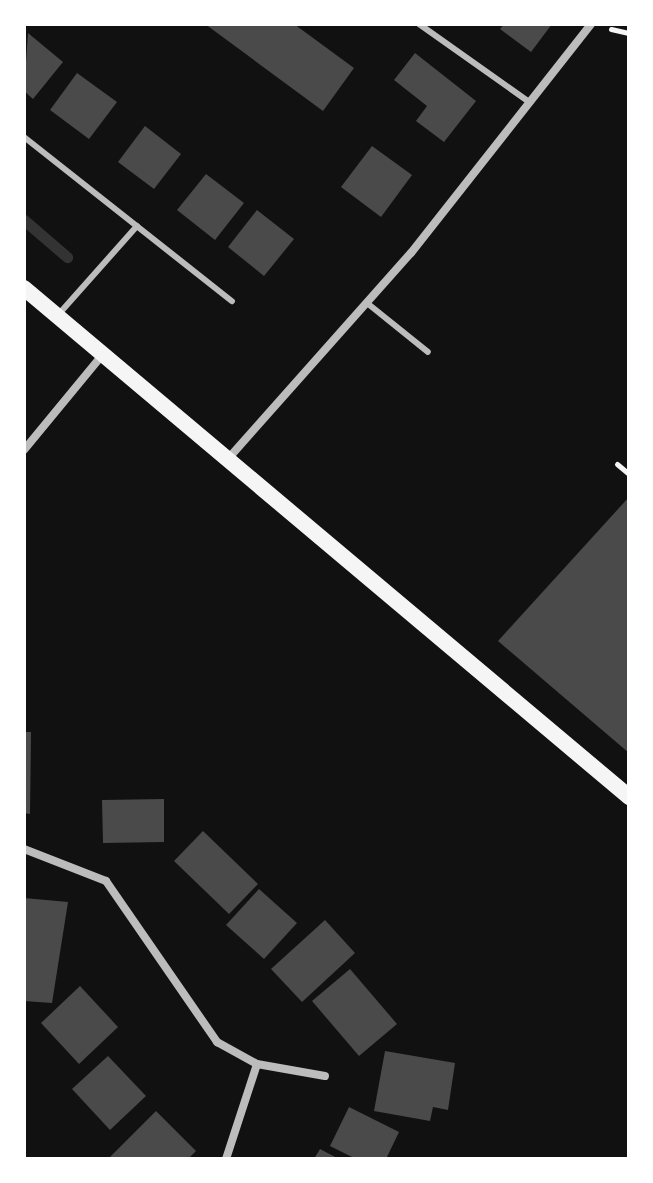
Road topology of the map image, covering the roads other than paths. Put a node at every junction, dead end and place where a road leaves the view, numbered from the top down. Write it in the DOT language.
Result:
graph roads {
  1 [pos="419,24"];
  2 [pos="591,24"];
  3 [pos="529,102"];
  4 [pos="24,137"];
  5 [pos="137,226"];
  6 [pos="24,288"];
  7 [pos="232,301"];
  8 [pos="367,303"];
  9 [pos="58,315"];
  10 [pos="104,352"];
  11 [pos="428,352"];
  12 [pos="24,450"];
  13 [pos="226,461"];
  14 [pos="629,797"];
  15 [pos="24,849"];
  16 [pos="257,1064"];
  17 [pos="325,1076"];
  18 [pos="226,1159"];
  1 -- 3 [label="lane"];
  2 -- 3 [label="street"];
  3 -- 8 [label="street"];
  4 -- 5 [label="lane"];
  5 -- 7 [label="lane"];
  5 -- 9 [label="lane"];
  6 -- 9 [label="main road"];
  8 -- 11 [label="lane"];
  8 -- 13 [label="street"];
  9 -- 10 [label="main road"];
  10 -- 12 [label="street"];
  10 -- 13 [label="main road"];
  13 -- 14 [label="main road"];
  15 -- 16 [label="street"];
  16 -- 17 [label="street"];
  16 -- 18 [label="street"];
}
